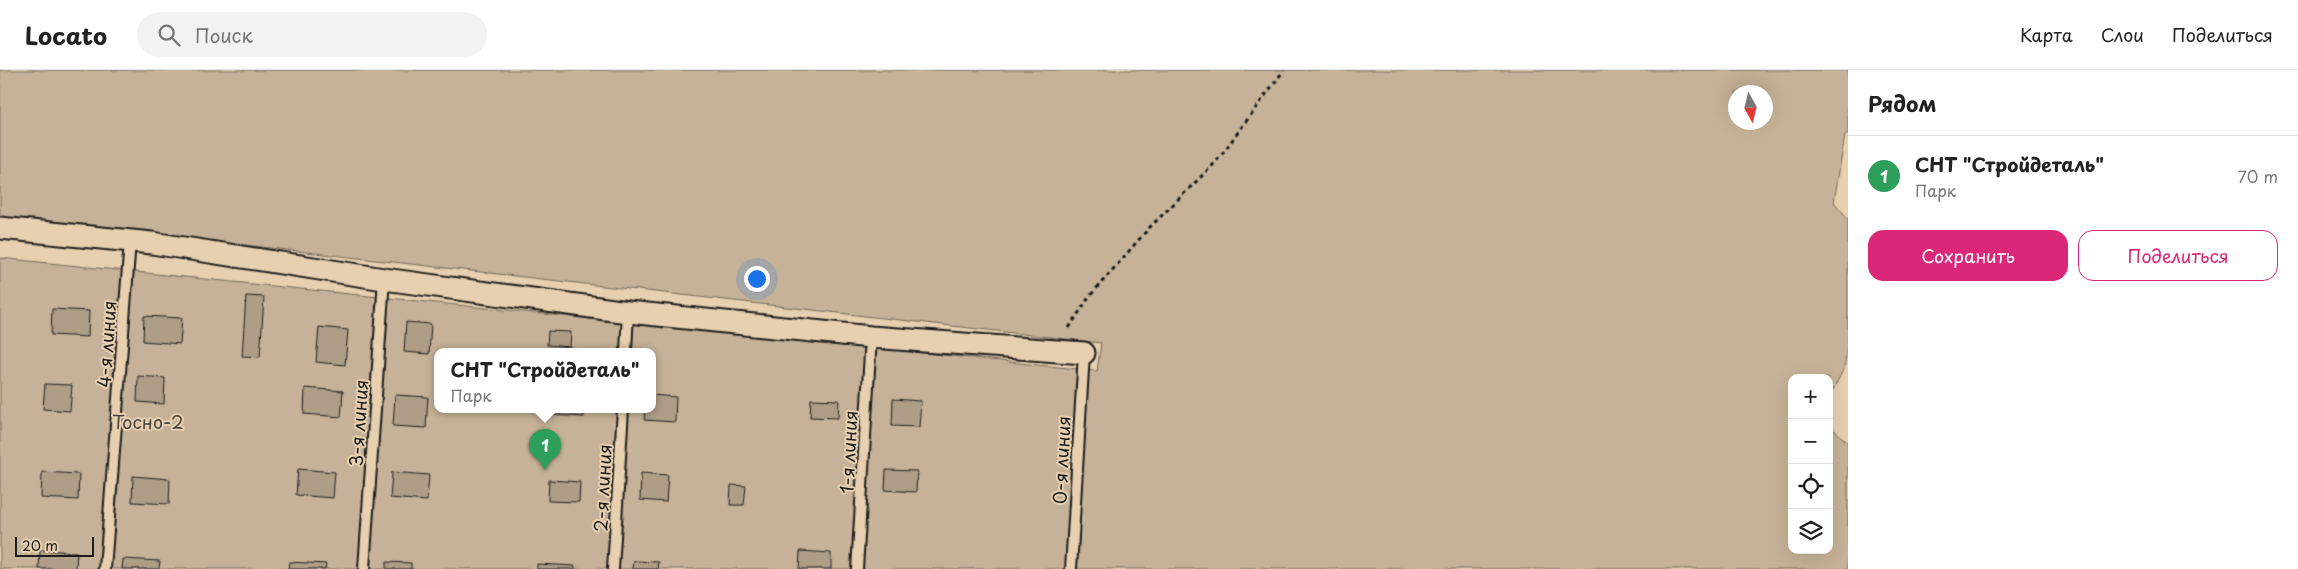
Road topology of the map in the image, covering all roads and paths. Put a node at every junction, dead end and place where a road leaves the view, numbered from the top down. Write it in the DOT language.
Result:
graph roads {
  1 [pos="1284,70"];
  2 [pos="0,228"];
  3 [pos="130,241"];
  4 [pos="384,279"];
  5 [pos="628,312"];
  6 [pos="871,337"];
  7 [pos="626,348"];
  8 [pos="1055,350"];
  9 [pos="1084,353"];
  10 [pos="623,413"];
  11 [pos="105,569"];
  12 [pos="364,569"];
  13 [pos="613,569"];
  14 [pos="857,569"];
  15 [pos="1071,569"];
  1 -- 8 [label="path"];
  2 -- 3 [label="street"];
  3 -- 4 [label="street"];
  3 -- 11 [label="lane, 4-я линия"];
  4 -- 5 [label="street"];
  4 -- 12 [label="lane, 3-я линия"];
  5 -- 6 [label="street"];
  5 -- 7 [label="lane"];
  6 -- 8 [label="street"];
  6 -- 14 [label="lane, 1-я линия"];
  8 -- 9 [label="street"];
  9 -- 15 [label="lane, 0-я линия"];
  10 -- 13 [label="lane, 2-я линия"];
}
